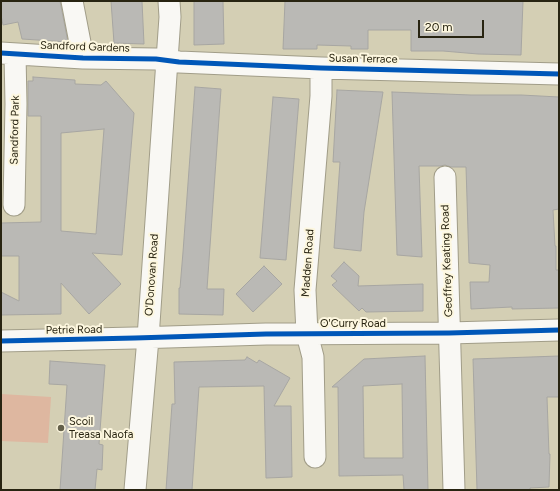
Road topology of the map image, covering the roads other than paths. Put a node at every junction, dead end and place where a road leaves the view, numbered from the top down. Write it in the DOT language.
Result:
graph roads {
  1 [pos="72,1"];
  2 [pos="169,1"];
  3 [pos="8,53"];
  4 [pos="83,58"];
  5 [pos="167,60"];
  6 [pos="322,68"];
  7 [pos="559,74"];
  8 [pos="445,177"];
  9 [pos="14,205"];
  10 [pos="559,330"];
  11 [pos="449,333"];
  12 [pos="307,334"];
  13 [pos="148,338"];
  14 [pos="1,341"];
  15 [pos="315,457"];
  16 [pos="135,490"];
  17 [pos="454,490"];
  1 -- 4 [label="street"];
  2 -- 5 [label="street, O'Donovan Road"];
  3 -- 4 [label="street, Sandford Gardens"];
  3 -- 9 [label="street, Sandford Park"];
  4 -- 5 [label="street, Sandford Gardens"];
  5 -- 6 [label="street, Susan Terrace"];
  5 -- 13 [label="street, O'Donovan Road"];
  6 -- 7 [label="street, Susan Terrace"];
  6 -- 12 [label="street, Madden Road"];
  8 -- 11 [label="street, Geoffrey Keating Road"];
  10 -- 11 [label="street, O'Curry Road"];
  11 -- 12 [label="street, O'Curry Road"];
  11 -- 17 [label="street, Geoffrey Keating Road"];
  12 -- 13 [label="street, O'Curry Road"];
  12 -- 15 [label="street, Madden Road"];
  13 -- 14 [label="street, Petrie Road"];
  13 -- 16 [label="street, O'Donovan Road"];
}
